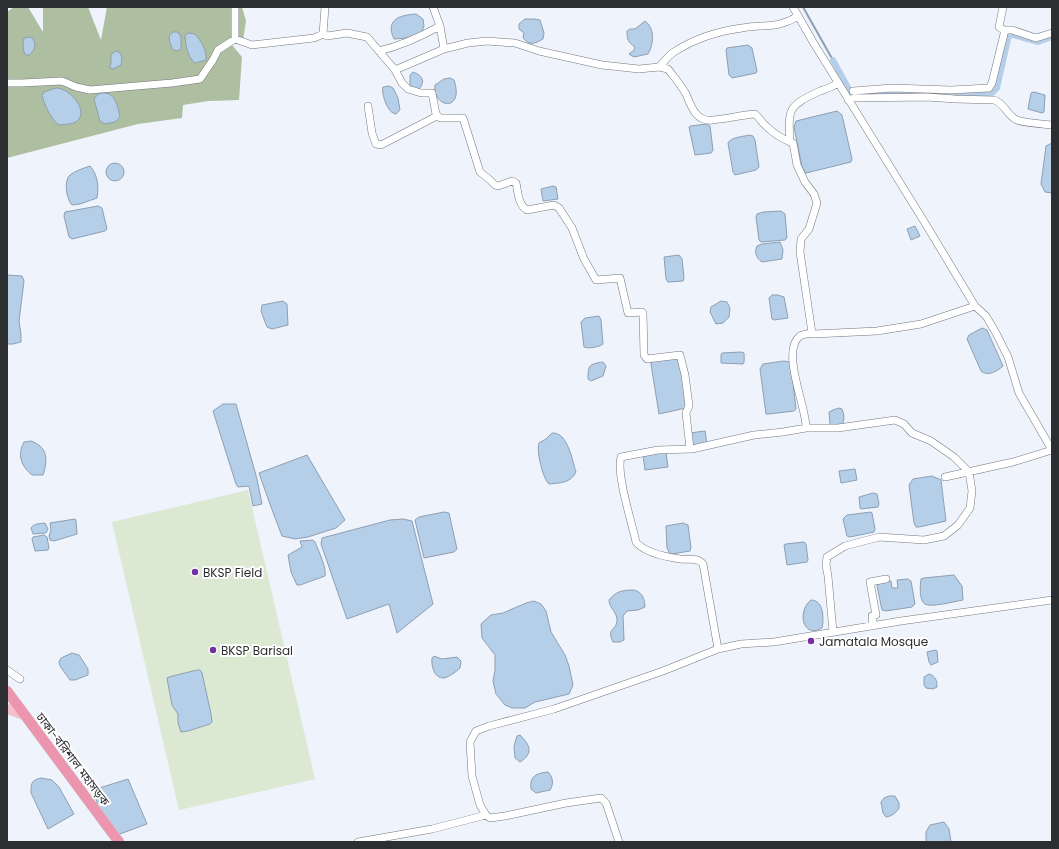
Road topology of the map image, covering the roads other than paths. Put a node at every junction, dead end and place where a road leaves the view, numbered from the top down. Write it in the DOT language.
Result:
graph roads {
  1 [pos="235,7"];
  2 [pos="325,7"];
  3 [pos="433,7"];
  4 [pos="793,7"];
  5 [pos="1003,7"];
  6 [pos="798,16"];
  7 [pos="440,26"];
  8 [pos="1005,30"];
  9 [pos="323,34"];
  10 [pos="1052,34"];
  11 [pos="236,39"];
  12 [pos="444,49"];
  13 [pos="379,51"];
  14 [pos="658,67"];
  15 [pos="395,70"];
  16 [pos="7,83"];
  17 [pos="838,83"];
  18 [pos="853,91"];
  19 [pos="848,100"];
  20 [pos="368,106"];
  21 [pos="436,116"];
  22 [pos="1052,125"];
  23 [pos="790,142"];
  24 [pos="975,306"];
  25 [pos="812,333"];
  26 [pos="806,428"];
  27 [pos="690,449"];
  28 [pos="1052,450"];
  29 [pos="969,472"];
  30 [pos="945,477"];
  31 [pos="886,579"];
  32 [pos="1052,600"];
  33 [pos="873,626"];
  34 [pos="833,632"];
  35 [pos="718,648"];
  36 [pos="7,670"];
  37 [pos="20,679"];
  38 [pos="7,691"];
  39 [pos="7,709"];
  40 [pos="24,715"];
  41 [pos="486,815"];
  42 [pos="119,842"];
  43 [pos="358,842"];
  44 [pos="619,842"];
  1 -- 11 [label="street"];
  2 -- 9 [label="street"];
  3 -- 7 [label="street"];
  4 -- 6 [label="street"];
  5 -- 8 [label="street"];
  6 -- 14 [label="street"];
  6 -- 17 [label="street"];
  7 -- 12 [label="street"];
  7 -- 13 [label="street"];
  8 -- 10 [label="street"];
  8 -- 18 [label="street"];
  9 -- 11 [label="street"];
  9 -- 13 [label="street"];
  11 -- 16 [label="street"];
  12 -- 14 [label="street"];
  12 -- 15 [label="street"];
  13 -- 15 [label="street"];
  14 -- 23 [label="street"];
  15 -- 21 [label="street"];
  17 -- 19 [label="street"];
  17 -- 23 [label="street"];
  19 -- 22 [label="street"];
  19 -- 24 [label="street"];
  20 -- 21 [label="street"];
  21 -- 27 [label="street"];
  23 -- 25 [label="street"];
  24 -- 25 [label="street"];
  24 -- 28 [label="street"];
  25 -- 26 [label="street"];
  26 -- 27 [label="street"];
  26 -- 29 [label="street"];
  27 -- 35 [label="street"];
  28 -- 29 [label="street"];
  29 -- 30 [label="street"];
  29 -- 34 [label="street"];
  31 -- 33 [label="street"];
  32 -- 33 [label="street"];
  33 -- 34 [label="street"];
  34 -- 35 [label="street"];
  35 -- 41 [label="street"];
  36 -- 37 [label="street"];
  38 -- 40 [label="highway, ঢাকা-বরিশাল মহাসড়ক"];
  39 -- 40 [label="main road"];
  40 -- 42 [label="highway, ঢাকা-বরিশাল মহাসড়ক"];
  41 -- 43 [label="street"];
  41 -- 44 [label="street"];
}
